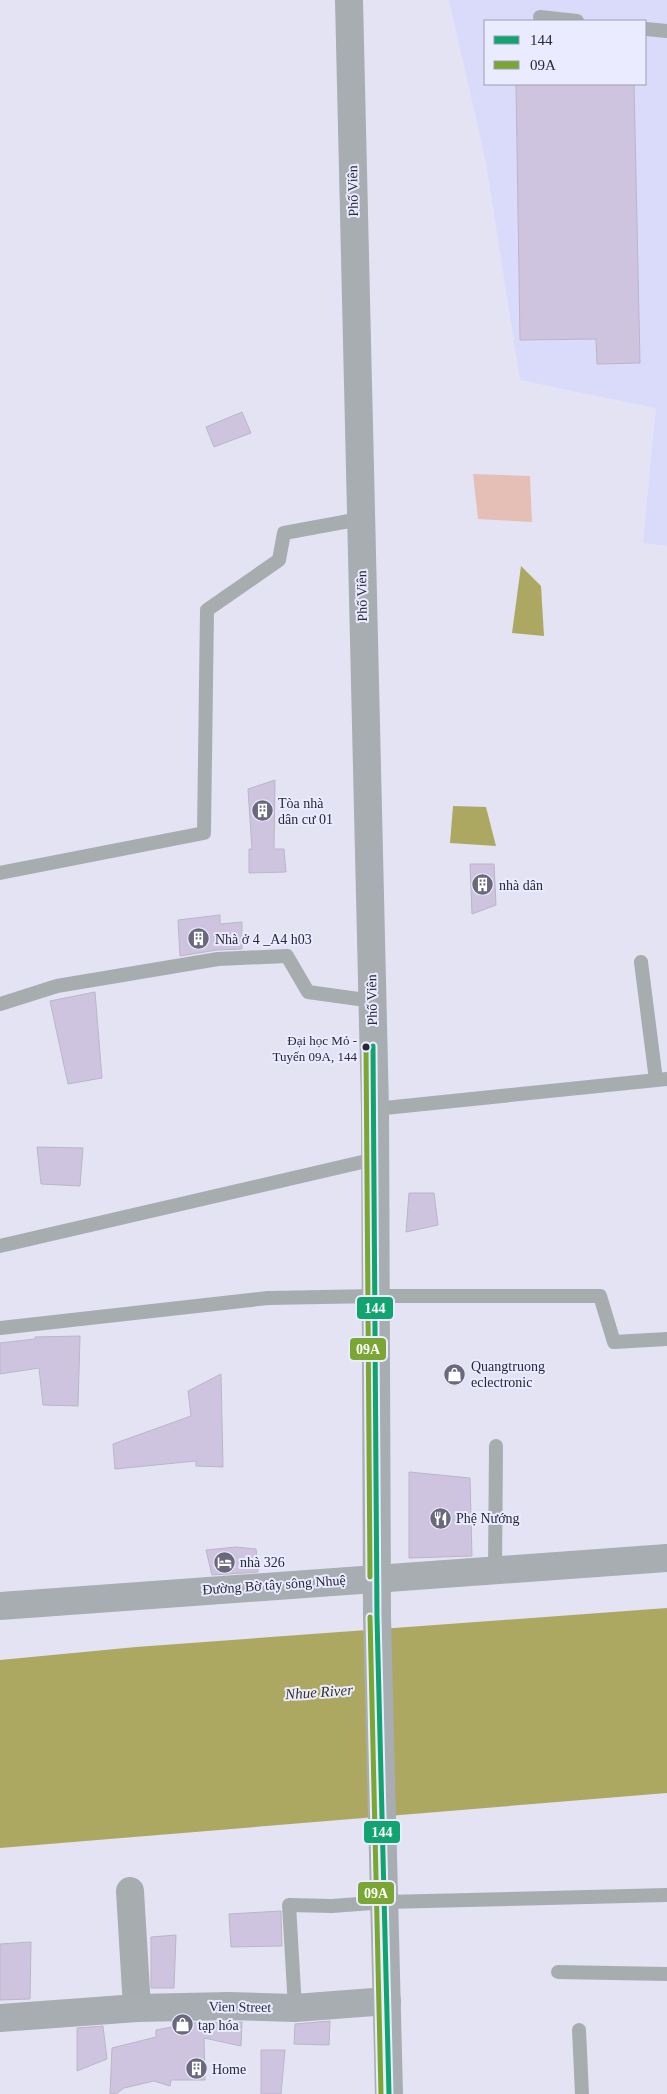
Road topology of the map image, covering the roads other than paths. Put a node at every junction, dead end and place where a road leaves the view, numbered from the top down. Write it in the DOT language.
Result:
graph roads {
  1 [pos="349,0"];
  2 [pos="540,17"];
  3 [pos="568,20"];
  4 [pos="647,29"];
  5 [pos="667,31"];
  6 [pos="360,520"];
  7 [pos="0,872"];
  8 [pos="641,962"];
  9 [pos="373,1001"];
  10 [pos="0,1004"];
  11 [pos="662,1080"];
  12 [pos="375,1109"];
  13 [pos="374,1159"];
  14 [pos="0,1246"];
  15 [pos="376,1296"];
  16 [pos="0,1328"];
  17 [pos="667,1339"];
  18 [pos="496,1446"];
  19 [pos="667,1558"];
  20 [pos="495,1570"];
  21 [pos="377,1577"];
  22 [pos="0,1606"];
  23 [pos="130,1891"];
  24 [pos="667,1895"];
  25 [pos="386,1902"];
  26 [pos="558,1972"];
  27 [pos="667,1974"];
  28 [pos="387,2001"];
  29 [pos="137,2008"];
  30 [pos="295,2008"];
  31 [pos="0,2018"];
  32 [pos="579,2030"];
  33 [pos="390,2094"];
  34 [pos="582,2094"];
  1 -- 6 [label="street, Phố Viên"];
  2 -- 3 [label="lane"];
  4 -- 5 [label="lane"];
  6 -- 7 [label="lane"];
  6 -- 9 [label="street, Phố Viên"];
  8 -- 11 [label="lane"];
  9 -- 10 [label="lane"];
  9 -- 12 [label="street, Phố Viên"];
  11 -- 12 [label="lane"];
  12 -- 13 [label="street, Phố Viên"];
  13 -- 14 [label="lane"];
  13 -- 15 [label="street, Phố Viên"];
  15 -- 16 [label="lane"];
  15 -- 17 [label="lane"];
  15 -- 21 [label="street, Phố Viên"];
  18 -- 20 [label="lane"];
  19 -- 20 [label="street, Đường Bờ tây sông Nhuệ"];
  20 -- 21 [label="street, Đường Bờ tây sông Nhuệ"];
  21 -- 22 [label="street, Đường Bờ tây sông Nhuệ"];
  21 -- 25 [label="street, Phố Viên"];
  23 -- 29 [label="street"];
  24 -- 25 [label="lane"];
  25 -- 28 [label="street, Phố Viên"];
  25 -- 30 [label="lane"];
  26 -- 27 [label="lane"];
  28 -- 30 [label="street, Vien Street"];
  28 -- 33 [label="street"];
  29 -- 30 [label="street, Vien Street"];
  29 -- 31 [label="street, Vien Street"];
  32 -- 34 [label="lane"];
}
